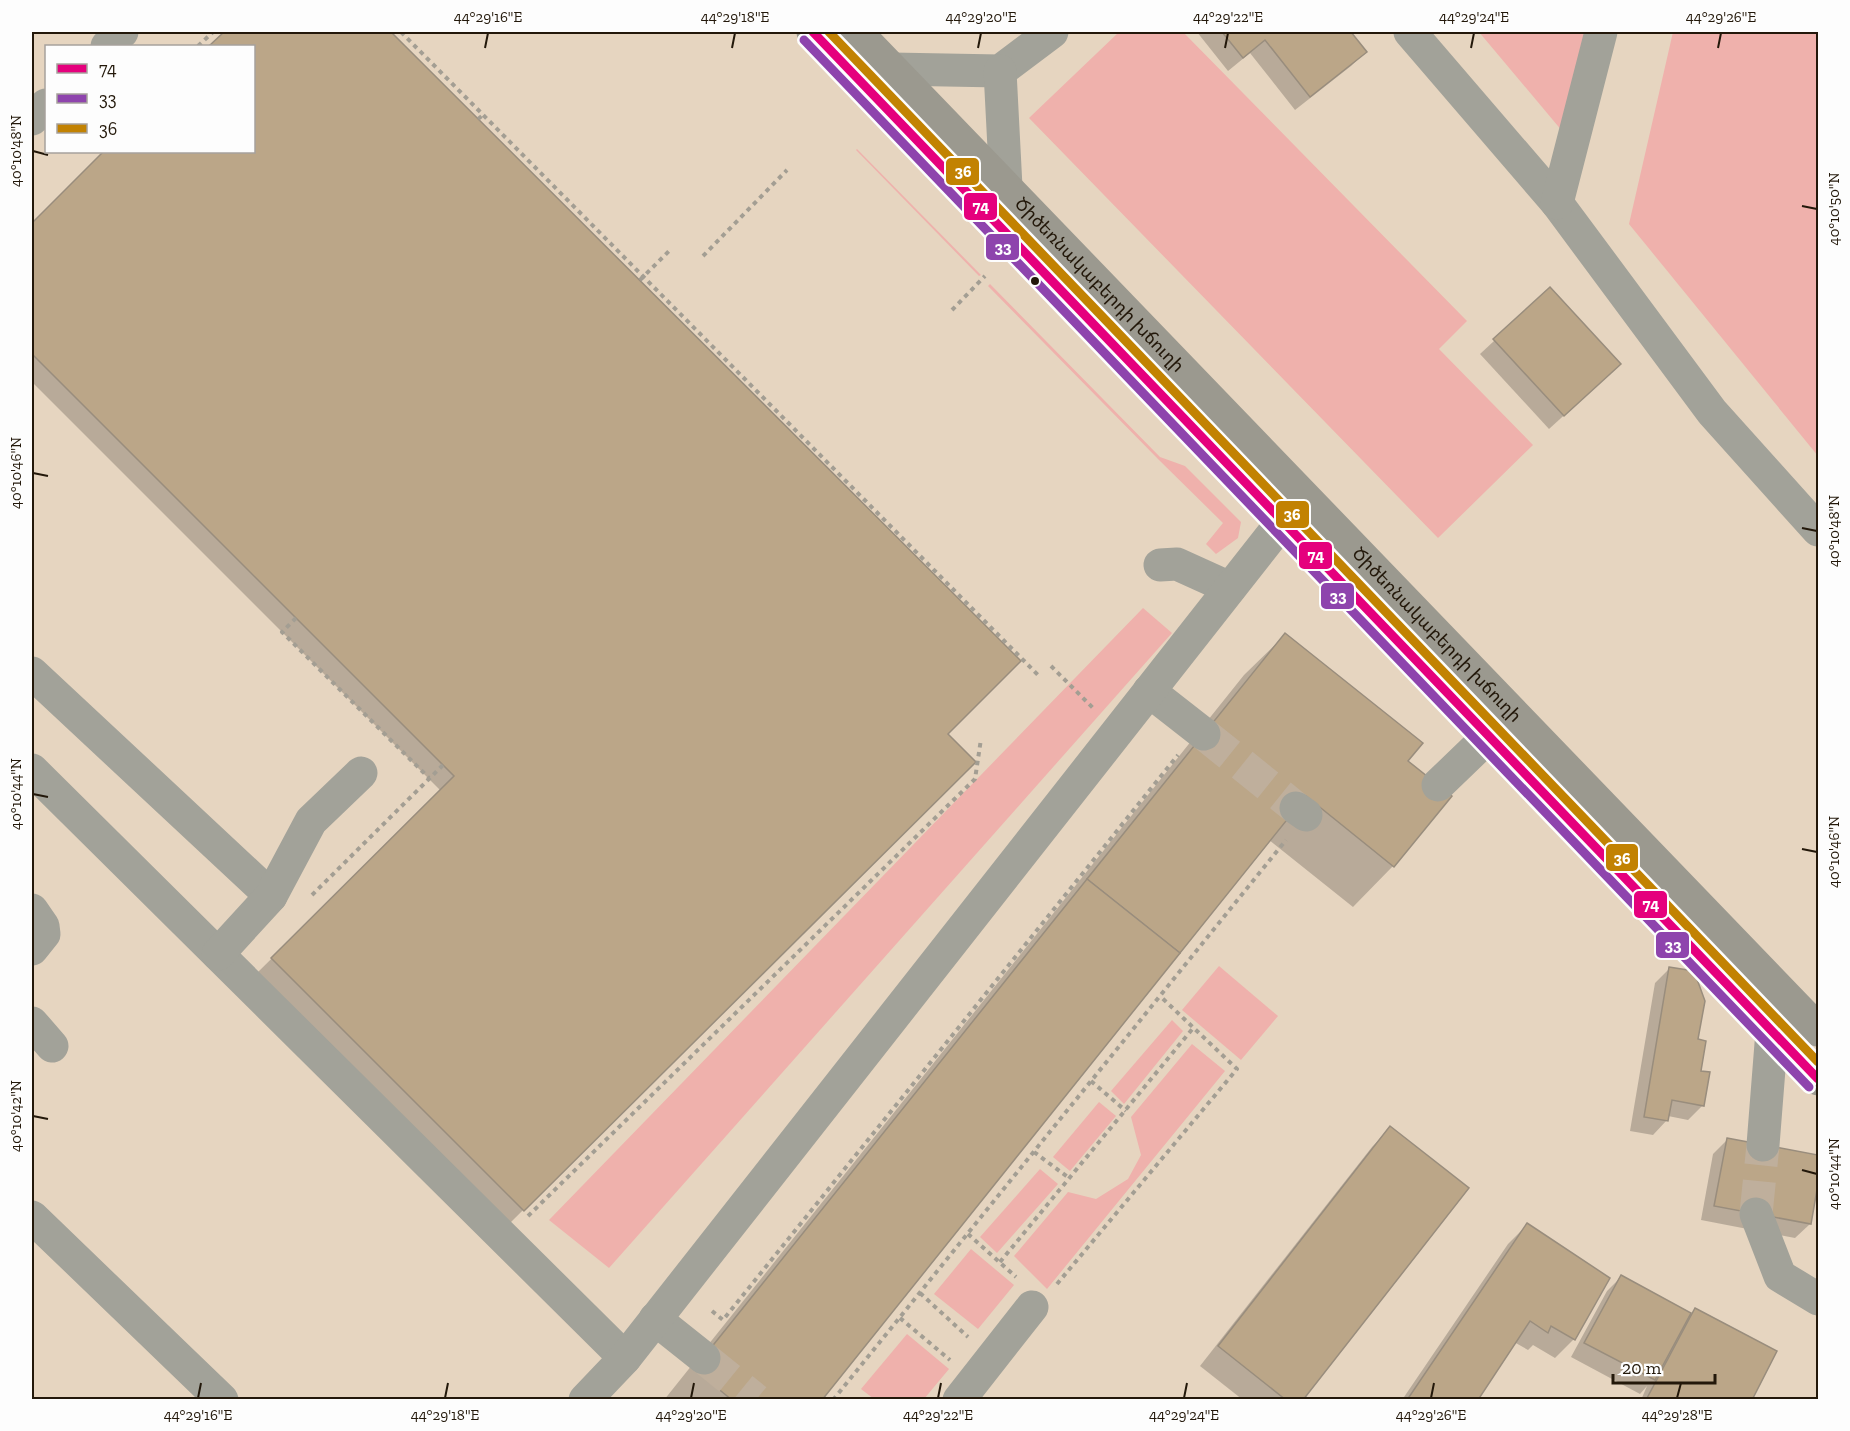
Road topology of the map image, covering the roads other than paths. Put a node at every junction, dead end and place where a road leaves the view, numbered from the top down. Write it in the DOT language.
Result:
graph roads {
  1 [pos="122,32"];
  2 [pos="813,32"];
  3 [pos="856,32"];
  4 [pos="1052,32"];
  5 [pos="1410,32"];
  6 [pos="1601,32"];
  7 [pos="108,45"];
  8 [pos="892,69"];
  9 [pos="999,71"];
  10 [pos="45,106"];
  11 [pos="32,120"];
  12 [pos="1006,187"];
  13 [pos="1557,203"];
  14 [pos="1283,521"];
  15 [pos="1818,530"];
  16 [pos="1172,556"];
  17 [pos="1230,588"];
  18 [pos="32,673"];
  19 [pos="1149,691"];
  20 [pos="1201,732"];
  21 [pos="1489,736"];
  22 [pos="32,770"];
  23 [pos="361,772"];
  24 [pos="1438,785"];
  25 [pos="271,896"];
  26 [pos="32,910"];
  27 [pos="32,949"];
  28 [pos="218,954"];
  29 [pos="1818,1030"];
  30 [pos="1772,1031"];
  31 [pos="1818,1079"];
  32 [pos="1763,1145"];
  33 [pos="1756,1214"];
  34 [pos="32,1217"];
  35 [pos="1035,1293"];
  36 [pos="1818,1299"];
  37 [pos="655,1319"];
  38 [pos="625,1358"];
  39 [pos="704,1358"];
  40 [pos="222,1400"];
  41 [pos="585,1400"];
  42 [pos="959,1400"];
  1 -- 7 [label="lane"];
  2 -- 14 [label="main road, Ծիծեռնակաբերդի խճուղի"];
  3 -- 8 [label="main road, Ծիծեռնակաբերդի խճուղի"];
  4 -- 9 [label="lane"];
  5 -- 13 [label="lane"];
  6 -- 13 [label="lane"];
  8 -- 9 [label="lane"];
  8 -- 12 [label="main road, Ծիծեռնակաբերդի խճուղի"];
  9 -- 12 [label="lane"];
  10 -- 11 [label="lane"];
  12 -- 29 [label="main road, Ծիծեռնակաբերդի խճուղի"];
  13 -- 15 [label="lane"];
  14 -- 17 [label="lane"];
  14 -- 21 [label="main road, Ծիծեռնակաբերդի խճուղի"];
  16 -- 17 [label="lane"];
  17 -- 19 [label="lane"];
  18 -- 25 [label="lane"];
  19 -- 20 [label="lane"];
  19 -- 37 [label="lane"];
  21 -- 24 [label="lane"];
  21 -- 30 [label="main road, Ծիծեռնակաբերդի խճուղի"];
  22 -- 28 [label="lane"];
  23 -- 25 [label="lane"];
  25 -- 28 [label="lane"];
  26 -- 27 [label="lane"];
  28 -- 38 [label="lane"];
  30 -- 31 [label="main road, Ծիծեռնակաբերդի խճուղի"];
  30 -- 32 [label="lane"];
  33 -- 36 [label="lane"];
  34 -- 40 [label="lane"];
  35 -- 42 [label="lane"];
  37 -- 38 [label="lane"];
  37 -- 39 [label="lane"];
  38 -- 41 [label="lane"];
}
